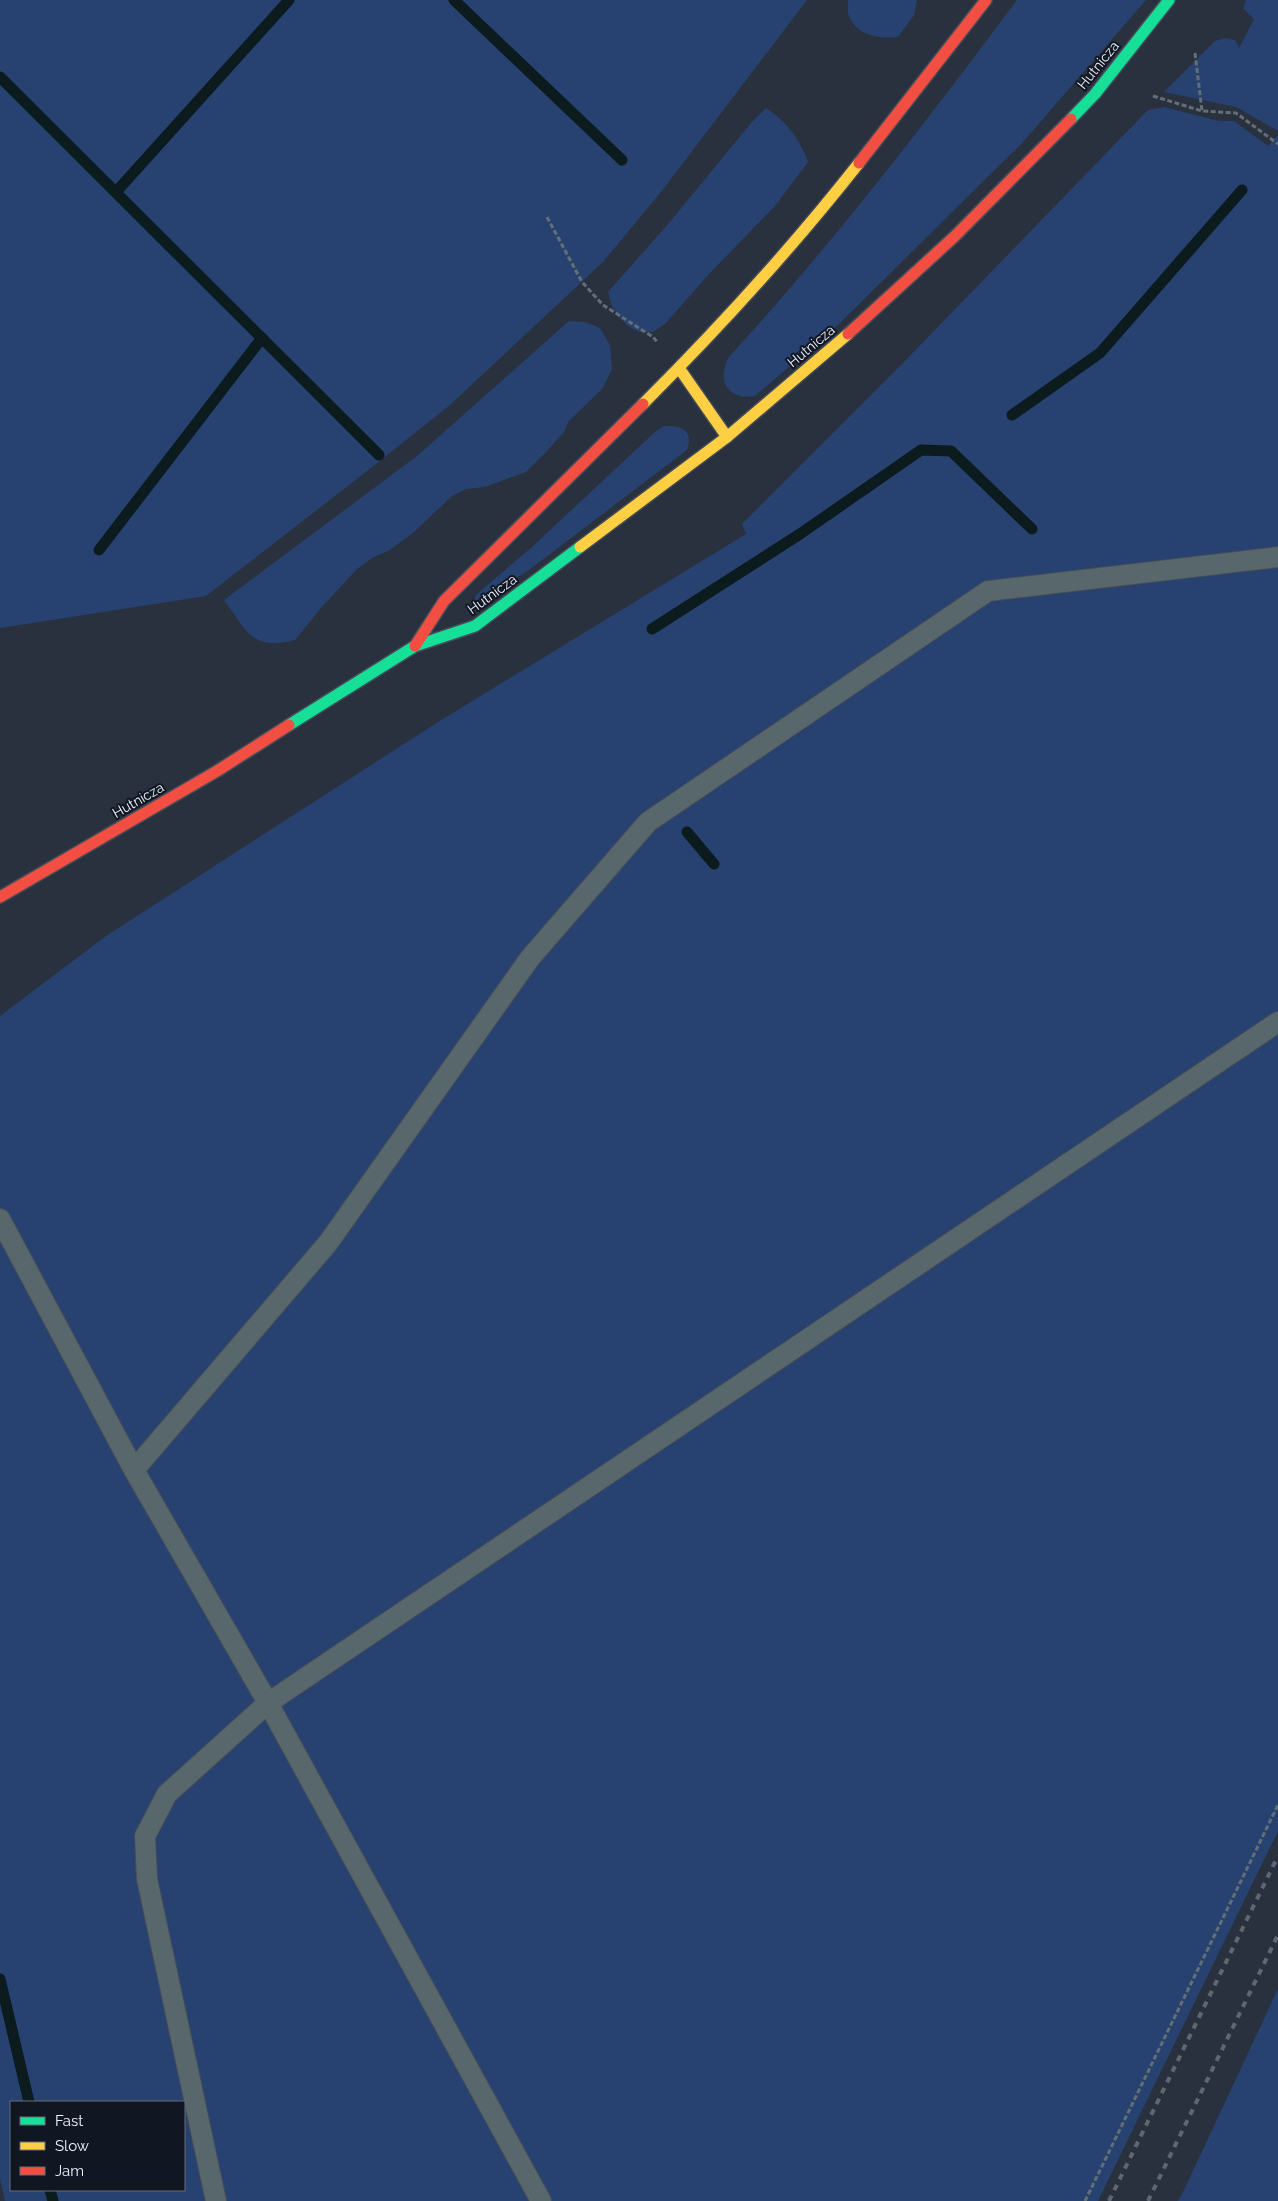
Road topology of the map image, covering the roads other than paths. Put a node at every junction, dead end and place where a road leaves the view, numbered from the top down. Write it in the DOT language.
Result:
graph roads {
  1 [pos="986,0"];
  2 [pos="1169,0"];
  3 [pos="679,368"];
  4 [pos="727,437"];
  5 [pos="1278,558"];
  6 [pos="415,646"];
  7 [pos="0,897"];
  8 [pos="1278,1022"];
  9 [pos="0,1219"];
  10 [pos="134,1470"];
  11 [pos="268,1703"];
  12 [pos="216,2201"];
  13 [pos="541,2201"];
  1 -- 3 [label="main road, Hutnicza"];
  2 -- 4 [label="main road, Hutnicza"];
  3 -- 4 [label="main road"];
  3 -- 6 [label="main road, Hutnicza"];
  4 -- 6 [label="main road, Hutnicza"];
  5 -- 10 [label="lane"];
  6 -- 7 [label="main road, Hutnicza"];
  8 -- 11 [label="lane"];
  9 -- 10 [label="lane"];
  10 -- 11 [label="lane"];
  11 -- 12 [label="lane"];
  11 -- 13 [label="lane"];
}
